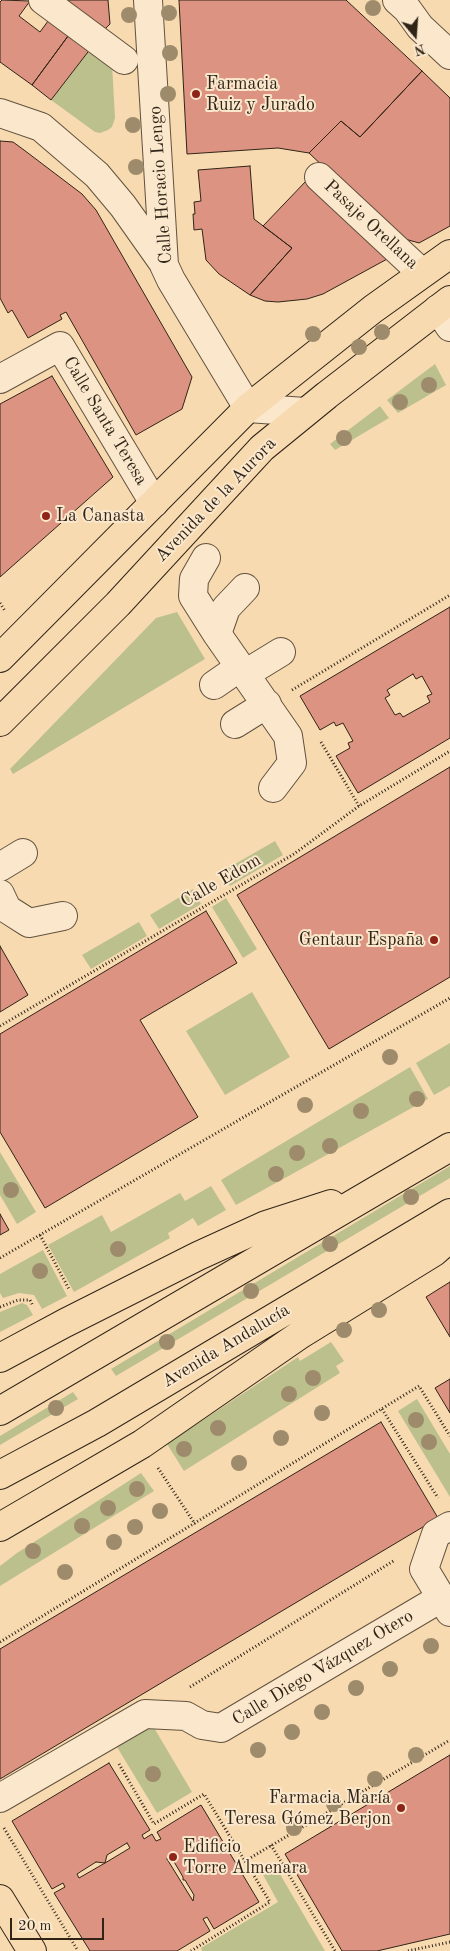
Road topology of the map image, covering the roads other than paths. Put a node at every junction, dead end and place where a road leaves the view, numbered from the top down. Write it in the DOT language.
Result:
graph roads {
  1 [pos="43,0"];
  2 [pos="148,0"];
  3 [pos="397,0"];
  4 [pos="450,55"];
  5 [pos="124,60"];
  6 [pos="0,113"];
  7 [pos="319,177"];
  8 [pos="450,254"];
  9 [pos="164,265"];
  10 [pos="422,273"];
  11 [pos="396,292"];
  12 [pos="446,312"];
  13 [pos="0,379"];
  14 [pos="248,408"];
  15 [pos="305,412"];
  16 [pos="154,502"];
  17 [pos="206,558"];
  18 [pos="245,588"];
  19 [pos="217,634"];
  20 [pos="281,652"];
  21 [pos="0,658"];
  22 [pos="242,671"];
  23 [pos="214,685"];
  24 [pos="267,704"];
  25 [pos="0,722"];
  26 [pos="236,724"];
  27 [pos="273,788"];
  28 [pos="23,853"];
  29 [pos="0,867"];
  30 [pos="0,894"];
  31 [pos="63,916"];
  32 [pos="450,1147"];
  33 [pos="380,1189"];
  34 [pos="450,1213"];
  35 [pos="450,1238"];
  36 [pos="0,1358"];
  37 [pos="0,1410"];
  38 [pos="0,1475"];
  39 [pos="0,1527"];
  40 [pos="443,1530"];
  41 [pos="446,1605"];
  42 [pos="0,1798"];
  43 [pos="0,1899"];
  44 [pos="32,1951"];
  1 -- 5 [label="street"];
  2 -- 9 [label="street, Calle Horacio Lengo"];
  3 -- 4 [label="street"];
  6 -- 9 [label="street"];
  7 -- 10 [label="street, Pasaje Orellana"];
  8 -- 10 [label="main road"];
  9 -- 14 [label="street, Calle Horacio Lengo"];
  10 -- 11 [label="main road"];
  11 -- 12 [label="main road"];
  11 -- 14 [label="main road"];
  12 -- 15 [label="main road, Avenida de la Aurora"];
  13 -- 16 [label="street, Calle Santa Teresa"];
  14 -- 15 [label="street"];
  14 -- 16 [label="main road"];
  15 -- 25 [label="main road, Avenida de la Aurora"];
  16 -- 21 [label="main road"];
  17 -- 19 [label="street"];
  18 -- 19 [label="street"];
  19 -- 22 [label="street"];
  20 -- 22 [label="street"];
  22 -- 23 [label="street"];
  22 -- 24 [label="street"];
  24 -- 26 [label="street"];
  24 -- 27 [label="street"];
  28 -- 29 [label="street"];
  30 -- 31 [label="street"];
  32 -- 33 [label="main road"];
  33 -- 36 [label="main road"];
  33 -- 37 [label="main road"];
  34 -- 38 [label="main road, Avenida Andalucía"];
  35 -- 39 [label="main road"];
  40 -- 41 [label="street"];
  41 -- 42 [label="street, Calle Diego Vázquez Otero"];
  43 -- 44 [label="main road"];
}
